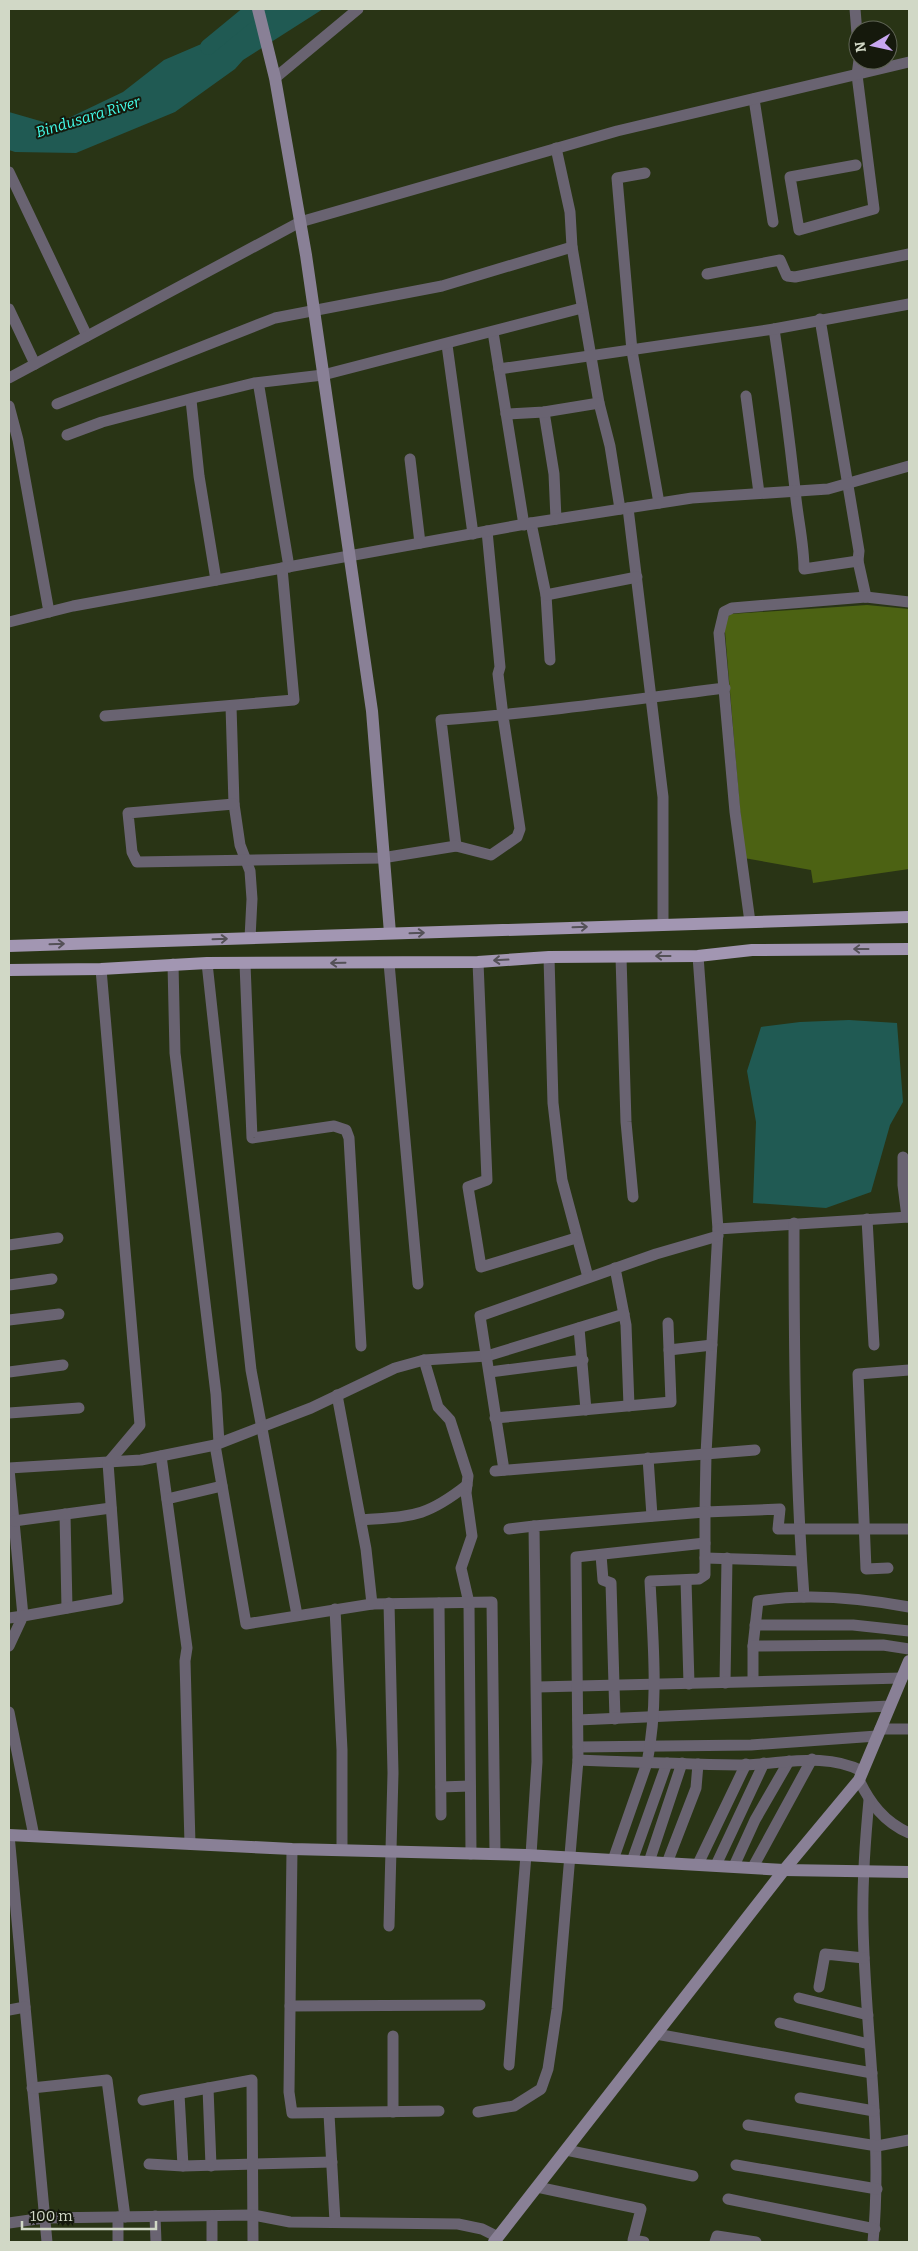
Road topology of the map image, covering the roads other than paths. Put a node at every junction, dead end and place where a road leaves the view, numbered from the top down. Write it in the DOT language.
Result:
graph roads {
  1 [pos="258,9"];
  2 [pos="358,9"];
  3 [pos="909,62"];
  4 [pos="858,70"];
  5 [pos="857,75"];
  6 [pos="275,78"];
  7 [pos="754,99"];
  8 [pos="556,148"];
  9 [pos="856,165"];
  10 [pos="9,172"];
  11 [pos="645,173"];
  12 [pos="300,222"];
  13 [pos="773,222"];
  14 [pos="572,247"];
  15 [pos="909,254"];
  16 [pos="707,274"];
  17 [pos="909,304"];
  18 [pos="582,308"];
  19 [pos="9,309"];
  20 [pos="314,310"];
  21 [pos="820,320"];
  22 [pos="774,329"];
  23 [pos="493,332"];
  24 [pos="87,336"];
  25 [pos="446,345"];
  26 [pos="632,351"];
  27 [pos="592,356"];
  28 [pos="35,364"];
  29 [pos="499,369"];
  30 [pos="323,375"];
  31 [pos="9,378"];
  32 [pos="259,386"];
  33 [pos="746,396"];
  34 [pos="191,400"];
  35 [pos="599,403"];
  36 [pos="57,404"];
  37 [pos="9,406"];
  38 [pos="544,412"];
  39 [pos="506,414"];
  40 [pos="67,435"];
  41 [pos="410,459"];
  42 [pos="909,466"];
  43 [pos="847,483"];
  44 [pos="795,491"];
  45 [pos="759,493"];
  46 [pos="659,503"];
  47 [pos="624,508"];
  48 [pos="556,519"];
  49 [pos="528,524"];
  50 [pos="487,531"];
  51 [pos="473,534"];
  52 [pos="420,543"];
  53 [pos="350,556"];
  54 [pos="858,561"];
  55 [pos="285,567"];
  56 [pos="637,577"];
  57 [pos="216,580"];
  58 [pos="546,595"];
  59 [pos="866,597"];
  60 [pos="909,602"];
  61 [pos="49,612"];
  62 [pos="9,622"];
  63 [pos="550,660"];
  64 [pos="725,688"];
  65 [pos="652,697"];
  66 [pos="231,706"];
  67 [pos="105,716"];
  68 [pos="504,716"];
  69 [pos="234,804"];
  70 [pos="456,846"];
  71 [pos="384,858"];
  72 [pos="246,860"];
  73 [pos="909,917"];
  74 [pos="750,922"];
  75 [pos="663,925"];
  76 [pos="390,933"];
  77 [pos="250,938"];
  78 [pos="9,946"];
  79 [pos="909,949"];
  80 [pos="698,956"];
  81 [pos="548,957"];
  82 [pos="621,957"];
  83 [pos="389,962"];
  84 [pos="478,962"];
  85 [pos="207,963"];
  86 [pos="173,964"];
  87 [pos="245,964"];
  88 [pos="101,969"];
  89 [pos="9,970"];
  90 [pos="903,1157"];
  91 [pos="633,1197"];
  92 [pos="908,1217"];
  93 [pos="867,1219"];
  94 [pos="794,1223"];
  95 [pos="718,1233"];
  96 [pos="58,1238"];
  97 [pos="576,1238"];
  98 [pos="9,1245"];
  99 [pos="615,1268"];
  100 [pos="588,1277"];
  101 [pos="52,1279"];
  102 [pos="418,1284"];
  103 [pos="9,1285"];
  104 [pos="59,1314"];
  105 [pos="624,1314"];
  106 [pos="9,1320"];
  107 [pos="668,1323"];
  108 [pos="579,1328"];
  109 [pos="712,1344"];
  110 [pos="874,1344"];
  111 [pos="361,1346"];
  112 [pos="669,1350"];
  113 [pos="487,1356"];
  114 [pos="424,1360"];
  115 [pos="583,1360"];
  116 [pos="63,1366"];
  117 [pos="909,1370"];
  118 [pos="9,1372"];
  119 [pos="490,1372"];
  120 [pos="337,1395"];
  121 [pos="629,1406"];
  122 [pos="79,1408"];
  123 [pos="586,1410"];
  124 [pos="9,1413"];
  125 [pos="495,1418"];
  126 [pos="262,1428"];
  127 [pos="217,1444"];
  128 [pos="755,1450"];
  129 [pos="706,1454"];
  130 [pos="161,1456"];
  131 [pos="648,1458"];
  132 [pos="108,1463"];
  133 [pos="9,1468"];
  134 [pos="467,1485"];
  135 [pos="222,1486"];
  136 [pos="167,1499"];
  137 [pos="111,1508"];
  138 [pos="705,1512"];
  139 [pos="64,1514"];
  140 [pos="652,1516"];
  141 [pos="361,1520"];
  142 [pos="14,1522"];
  143 [pos="534,1526"];
  144 [pos="509,1528"];
  145 [pos="864,1528"];
  146 [pos="800,1529"];
  147 [pos="909,1529"];
  148 [pos="705,1543"];
  149 [pos="601,1554"];
  150 [pos="705,1558"];
  151 [pos="727,1558"];
  152 [pos="801,1561"];
  153 [pos="888,1568"];
  154 [pos="686,1580"];
  155 [pos="804,1597"];
  156 [pos="389,1603"];
  157 [pos="440,1603"];
  158 [pos="469,1603"];
  159 [pos="372,1604"];
  160 [pos="67,1608"];
  161 [pos="909,1608"];
  162 [pos="335,1609"];
  163 [pos="297,1615"];
  164 [pos="23,1616"];
  165 [pos="9,1618"];
  166 [pos="755,1625"];
  167 [pos="909,1631"];
  168 [pos="9,1646"];
  169 [pos="753,1646"];
  170 [pos="909,1649"];
  171 [pos="909,1664"];
  172 [pos="902,1678"];
  173 [pos="753,1681"];
  174 [pos="725,1683"];
  175 [pos="655,1684"];
  176 [pos="688,1684"];
  177 [pos="614,1686"];
  178 [pos="537,1687"];
  179 [pos="577,1687"];
  180 [pos="890,1706"];
  181 [pos="9,1712"];
  182 [pos="653,1718"];
  183 [pos="615,1719"];
  184 [pos="578,1720"];
  185 [pos="909,1729"];
  186 [pos="879,1733"];
  187 [pos="650,1746"];
  188 [pos="578,1747"];
  189 [pos="578,1760"];
  190 [pos="812,1760"];
  191 [pos="789,1761"];
  192 [pos="647,1762"];
  193 [pos="667,1763"];
  194 [pos="682,1763"];
  195 [pos="764,1763"];
  196 [pos="698,1764"];
  197 [pos="746,1764"];
  198 [pos="861,1775"];
  199 [pos="470,1786"];
  200 [pos="441,1787"];
  201 [pos="869,1800"];
  202 [pos="441,1815"];
  203 [pos="909,1833"];
  204 [pos="9,1835"];
  205 [pos="34,1836"];
  206 [pos="190,1844"];
  207 [pos="292,1849"];
  208 [pos="342,1850"];
  209 [pos="391,1852"];
  210 [pos="472,1854"];
  211 [pos="496,1854"];
  212 [pos="529,1855"];
  213 [pos="571,1858"];
  214 [pos="613,1860"];
  215 [pos="632,1861"];
  216 [pos="649,1862"];
  217 [pos="666,1863"];
  218 [pos="698,1864"];
  219 [pos="716,1865"];
  220 [pos="734,1866"];
  221 [pos="754,1867"];
  222 [pos="784,1870"];
  223 [pos="863,1870"];
  224 [pos="909,1872"];
  225 [pos="389,1926"];
  226 [pos="864,1958"];
  227 [pos="15,1962"];
  228 [pos="820,1987"];
  229 [pos="799,1998"];
  230 [pos="480,2005"];
  231 [pos="290,2006"];
  232 [pos="25,2007"];
  233 [pos="9,2010"];
  234 [pos="868,2016"];
  235 [pos="780,2023"];
  236 [pos="656,2034"];
  237 [pos="393,2036"];
  238 [pos="870,2044"];
  239 [pos="509,2065"];
  240 [pos="872,2073"];
  241 [pos="32,2088"];
  242 [pos="208,2088"];
  243 [pos="179,2094"];
  244 [pos="800,2098"];
  245 [pos="144,2100"];
  246 [pos="439,2111"];
  247 [pos="874,2111"];
  248 [pos="393,2112"];
  249 [pos="478,2112"];
  250 [pos="329,2114"];
  251 [pos="748,2125"];
  252 [pos="909,2140"];
  253 [pos="877,2146"];
  254 [pos="566,2150"];
  255 [pos="332,2162"];
  256 [pos="149,2164"];
  257 [pos="252,2165"];
  258 [pos="736,2165"];
  259 [pos="183,2166"];
  260 [pos="211,2166"];
  261 [pos="693,2176"];
  262 [pos="537,2187"];
  263 [pos="877,2189"];
  264 [pos="728,2199"];
  265 [pos="253,2215"];
  266 [pos="155,2216"];
  267 [pos="212,2216"];
  268 [pos="121,2217"];
  269 [pos="44,2218"];
  270 [pos="335,2222"];
  271 [pos="9,2223"];
  272 [pos="874,2229"];
  273 [pos="496,2240"];
  274 [pos="47,2242"];
  275 [pos="118,2242"];
  276 [pos="156,2242"];
  277 [pos="212,2242"];
  278 [pos="253,2242"];
  279 [pos="644,2242"];
  280 [pos="716,2242"];
  281 [pos="756,2242"];
  282 [pos="873,2242"];
  1 -- 6 [label="street"];
  2 -- 6 [label="street"];
  3 -- 5 [label="street"];
  4 -- 5 [label="street"];
  5 -- 7 [label="street"];
  5 -- 9 [label="street"];
  6 -- 12 [label="street"];
  7 -- 8 [label="street"];
  7 -- 13 [label="street"];
  8 -- 12 [label="street"];
  8 -- 14 [label="street"];
  10 -- 24 [label="street"];
  11 -- 26 [label="street"];
  12 -- 20 [label="street"];
  12 -- 24 [label="street"];
  14 -- 18 [label="street"];
  14 -- 20 [label="street"];
  15 -- 16 [label="street"];
  17 -- 21 [label="street"];
  18 -- 23 [label="street"];
  18 -- 27 [label="street"];
  19 -- 28 [label="street"];
  20 -- 30 [label="street"];
  20 -- 36 [label="street"];
  21 -- 22 [label="street"];
  21 -- 43 [label="street"];
  22 -- 26 [label="street"];
  22 -- 44 [label="street"];
  23 -- 25 [label="street"];
  23 -- 29 [label="street"];
  24 -- 28 [label="street"];
  25 -- 30 [label="street"];
  25 -- 51 [label="street"];
  26 -- 27 [label="street"];
  26 -- 46 [label="street"];
  27 -- 29 [label="street"];
  27 -- 35 [label="street"];
  28 -- 31 [label="street"];
  29 -- 39 [label="street"];
  30 -- 34 [label="street"];
  30 -- 53 [label="street"];
  32 -- 55 [label="street"];
  33 -- 45 [label="street"];
  34 -- 40 [label="street"];
  34 -- 57 [label="street"];
  35 -- 38 [label="street"];
  35 -- 47 [label="street"];
  37 -- 61 [label="street"];
  38 -- 39 [label="street"];
  38 -- 48 [label="street"];
  39 -- 49 [label="street"];
  41 -- 52 [label="street"];
  42 -- 43 [label="street"];
  43 -- 44 [label="street"];
  43 -- 54 [label="street"];
  44 -- 45 [label="street"];
  44 -- 54 [label="street"];
  45 -- 46 [label="street"];
  46 -- 47 [label="street"];
  47 -- 48 [label="street"];
  47 -- 56 [label="street"];
  48 -- 49 [label="street"];
  49 -- 50 [label="street"];
  49 -- 58 [label="street"];
  50 -- 51 [label="street"];
  50 -- 68 [label="street"];
  51 -- 52 [label="street"];
  52 -- 53 [label="street"];
  53 -- 55 [label="street"];
  53 -- 71 [label="street"];
  54 -- 59 [label="street"];
  55 -- 57 [label="street"];
  55 -- 66 [label="street"];
  56 -- 58 [label="street"];
  56 -- 65 [label="street"];
  57 -- 61 [label="street"];
  58 -- 63 [label="street"];
  59 -- 60 [label="street"];
  59 -- 64 [label="street"];
  61 -- 62 [label="street"];
  64 -- 65 [label="street"];
  64 -- 74 [label="street"];
  65 -- 68 [label="street"];
  65 -- 75 [label="street"];
  66 -- 67 [label="street"];
  66 -- 69 [label="street"];
  68 -- 70 [label="street"];
  68 -- 70 [label="street"];
  69 -- 72 [label="street"];
  69 -- 72 [label="street"];
  70 -- 71 [label="street"];
  71 -- 72 [label="street"];
  71 -- 76 [label="street"];
  72 -- 77 [label="street"];
  73 -- 74 [label="main road"];
  74 -- 75 [label="main road"];
  76 -- 75 [label="main road, one-way"];
  76 -- 77 [label="main road"];
  78 -- 77 [label="main road, one-way"];
  79 -- 80 [label="main road, one-way"];
  80 -- 82 [label="main road, one-way"];
  80 -- 95 [label="street"];
  81 -- 82 [label="main road"];
  81 -- 84 [label="main road, one-way"];
  81 -- 97 [label="street"];
  82 -- 91 [label="street"];
  83 -- 84 [label="main road"];
  83 -- 87 [label="main road, one-way"];
  83 -- 102 [label="street"];
  84 -- 97 [label="street"];
  85 -- 86 [label="main road"];
  85 -- 87 [label="main road"];
  85 -- 126 [label="street"];
  86 -- 88 [label="main road"];
  86 -- 127 [label="street"];
  87 -- 111 [label="street"];
  88 -- 89 [label="main road"];
  88 -- 132 [label="street"];
  90 -- 92 [label="street"];
  92 -- 93 [label="street"];
  93 -- 94 [label="street"];
  93 -- 110 [label="street"];
  94 -- 95 [label="street"];
  94 -- 146 [label="street"];
  95 -- 99 [label="street"];
  95 -- 109 [label="street"];
  96 -- 98 [label="street"];
  97 -- 100 [label="street"];
  99 -- 100 [label="street"];
  99 -- 105 [label="street"];
  100 -- 113 [label="street"];
  101 -- 103 [label="street"];
  104 -- 106 [label="street"];
  105 -- 108 [label="street"];
  105 -- 121 [label="street"];
  107 -- 112 [label="street"];
  108 -- 113 [label="street"];
  108 -- 115 [label="street"];
  109 -- 112 [label="street"];
  109 -- 129 [label="street"];
  112 -- 121 [label="street"];
  113 -- 114 [label="street"];
  113 -- 119 [label="street"];
  114 -- 120 [label="street"];
  114 -- 134 [label="street"];
  115 -- 119 [label="street"];
  115 -- 123 [label="street"];
  116 -- 118 [label="street"];
  117 -- 145 [label="street"];
  119 -- 125 [label="street"];
  120 -- 126 [label="street"];
  120 -- 141 [label="street"];
  121 -- 123 [label="street"];
  122 -- 124 [label="street"];
  123 -- 125 [label="street"];
  125 -- 131 [label="street"];
  126 -- 127 [label="street"];
  126 -- 163 [label="street"];
  127 -- 130 [label="street"];
  127 -- 135 [label="street"];
  128 -- 129 [label="street"];
  129 -- 131 [label="street"];
  129 -- 138 [label="street"];
  130 -- 132 [label="street"];
  130 -- 136 [label="street"];
  131 -- 140 [label="street"];
  132 -- 133 [label="street"];
  132 -- 137 [label="street"];
  133 -- 142 [label="street"];
  134 -- 141 [label="street"];
  134 -- 158 [label="street"];
  135 -- 136 [label="street"];
  135 -- 163 [label="street"];
  136 -- 206 [label="street"];
  137 -- 139 [label="street"];
  137 -- 160 [label="street"];
  138 -- 140 [label="street"];
  138 -- 146 [label="street"];
  138 -- 148 [label="street"];
  139 -- 142 [label="street"];
  139 -- 160 [label="street"];
  140 -- 143 [label="street"];
  141 -- 159 [label="street"];
  142 -- 164 [label="street"];
  143 -- 144 [label="street"];
  143 -- 178 [label="street"];
  145 -- 146 [label="street"];
  145 -- 147 [label="street"];
  145 -- 153 [label="street"];
  146 -- 152 [label="street"];
  148 -- 149 [label="street"];
  148 -- 150 [label="street"];
  149 -- 177 [label="street"];
  149 -- 179 [label="street"];
  150 -- 151 [label="street"];
  150 -- 154 [label="street"];
  151 -- 152 [label="street"];
  151 -- 174 [label="street"];
  152 -- 155 [label="street"];
  154 -- 175 [label="street"];
  154 -- 176 [label="street"];
  155 -- 161 [label="street"];
  155 -- 166 [label="street"];
  156 -- 157 [label="street"];
  156 -- 159 [label="street"];
  156 -- 209 [label="street"];
  157 -- 158 [label="street"];
  157 -- 200 [label="street"];
  158 -- 199 [label="street"];
  158 -- 211 [label="street"];
  159 -- 162 [label="street"];
  160 -- 164 [label="street"];
  162 -- 163 [label="street"];
  162 -- 208 [label="street"];
  164 -- 165 [label="street"];
  164 -- 168 [label="street"];
  166 -- 167 [label="street"];
  166 -- 169 [label="street"];
  169 -- 170 [label="street"];
  169 -- 173 [label="street"];
  171 -- 172 [label="street"];
  172 -- 173 [label="street"];
  172 -- 180 [label="street"];
  173 -- 174 [label="street"];
  174 -- 176 [label="street"];
  175 -- 176 [label="street"];
  175 -- 177 [label="street"];
  175 -- 182 [label="street"];
  177 -- 179 [label="street"];
  177 -- 183 [label="street"];
  178 -- 179 [label="street"];
  178 -- 212 [label="street"];
  179 -- 184 [label="street"];
  180 -- 182 [label="street"];
  180 -- 186 [label="street"];
  181 -- 205 [label="street"];
  182 -- 183 [label="street"];
  182 -- 187 [label="street"];
  183 -- 184 [label="street"];
  184 -- 188 [label="street"];
  185 -- 186 [label="street"];
  186 -- 187 [label="street"];
  186 -- 198 [label="street"];
  187 -- 188 [label="street"];
  187 -- 192 [label="street"];
  188 -- 189 [label="street"];
  189 -- 192 [label="street"];
  189 -- 213 [label="street"];
  190 -- 191 [label="street"];
  190 -- 198 [label="street"];
  190 -- 221 [label="street"];
  191 -- 195 [label="street"];
  191 -- 220 [label="street"];
  192 -- 193 [label="street"];
  192 -- 214 [label="street"];
  193 -- 194 [label="street"];
  193 -- 215 [label="street"];
  194 -- 196 [label="street"];
  194 -- 216 [label="street"];
  195 -- 197 [label="street"];
  195 -- 219 [label="street"];
  196 -- 197 [label="street"];
  196 -- 217 [label="street"];
  197 -- 218 [label="street"];
  198 -- 201 [label="street"];
  198 -- 222 [label="street"];
  199 -- 200 [label="street"];
  199 -- 210 [label="street"];
  200 -- 202 [label="street"];
  201 -- 203 [label="street"];
  201 -- 223 [label="street"];
  204 -- 205 [label="street"];
  204 -- 227 [label="street"];
  205 -- 206 [label="street"];
  206 -- 207 [label="street"];
  207 -- 208 [label="street"];
  207 -- 231 [label="street"];
  208 -- 209 [label="street"];
  209 -- 210 [label="street"];
  209 -- 225 [label="street"];
  210 -- 211 [label="street"];
  211 -- 212 [label="street"];
  212 -- 213 [label="street"];
  212 -- 239 [label="street"];
  213 -- 214 [label="street"];
  213 -- 249 [label="street"];
  214 -- 215 [label="street"];
  215 -- 216 [label="street"];
  216 -- 217 [label="street"];
  217 -- 218 [label="street"];
  218 -- 219 [label="street"];
  219 -- 220 [label="street"];
  220 -- 221 [label="street"];
  221 -- 222 [label="street"];
  222 -- 223 [label="street"];
  222 -- 236 [label="street"];
  223 -- 224 [label="street"];
  223 -- 226 [label="street"];
  226 -- 228 [label="street"];
  226 -- 234 [label="street"];
  227 -- 232 [label="street"];
  229 -- 234 [label="street"];
  230 -- 231 [label="street"];
  231 -- 250 [label="street"];
  232 -- 233 [label="street"];
  232 -- 241 [label="street"];
  234 -- 238 [label="street"];
  235 -- 238 [label="street"];
  236 -- 240 [label="street"];
  236 -- 254 [label="street"];
  237 -- 248 [label="street"];
  238 -- 240 [label="street"];
  240 -- 247 [label="street"];
  241 -- 268 [label="street"];
  241 -- 269 [label="street"];
  242 -- 243 [label="street"];
  242 -- 257 [label="street"];
  242 -- 260 [label="street"];
  243 -- 245 [label="street"];
  243 -- 259 [label="street"];
  244 -- 247 [label="street"];
  246 -- 248 [label="street"];
  247 -- 253 [label="street"];
  248 -- 250 [label="street"];
  250 -- 255 [label="street"];
  251 -- 253 [label="street"];
  252 -- 253 [label="street"];
  253 -- 263 [label="street"];
  254 -- 261 [label="street"];
  254 -- 262 [label="street"];
  255 -- 257 [label="street"];
  255 -- 270 [label="street"];
  256 -- 259 [label="street"];
  257 -- 260 [label="street"];
  257 -- 265 [label="street"];
  258 -- 263 [label="street"];
  259 -- 260 [label="street"];
  262 -- 273 [label="street"];
  262 -- 279 [label="street"];
  263 -- 272 [label="street"];
  264 -- 272 [label="street"];
  265 -- 267 [label="street"];
  265 -- 270 [label="street"];
  265 -- 278 [label="street"];
  266 -- 267 [label="street"];
  266 -- 268 [label="street"];
  266 -- 276 [label="street"];
  267 -- 277 [label="street"];
  268 -- 269 [label="street"];
  268 -- 275 [label="street"];
  269 -- 271 [label="street"];
  269 -- 274 [label="street"];
  270 -- 273 [label="street"];
  272 -- 282 [label="street"];
  280 -- 281 [label="street"];
}
